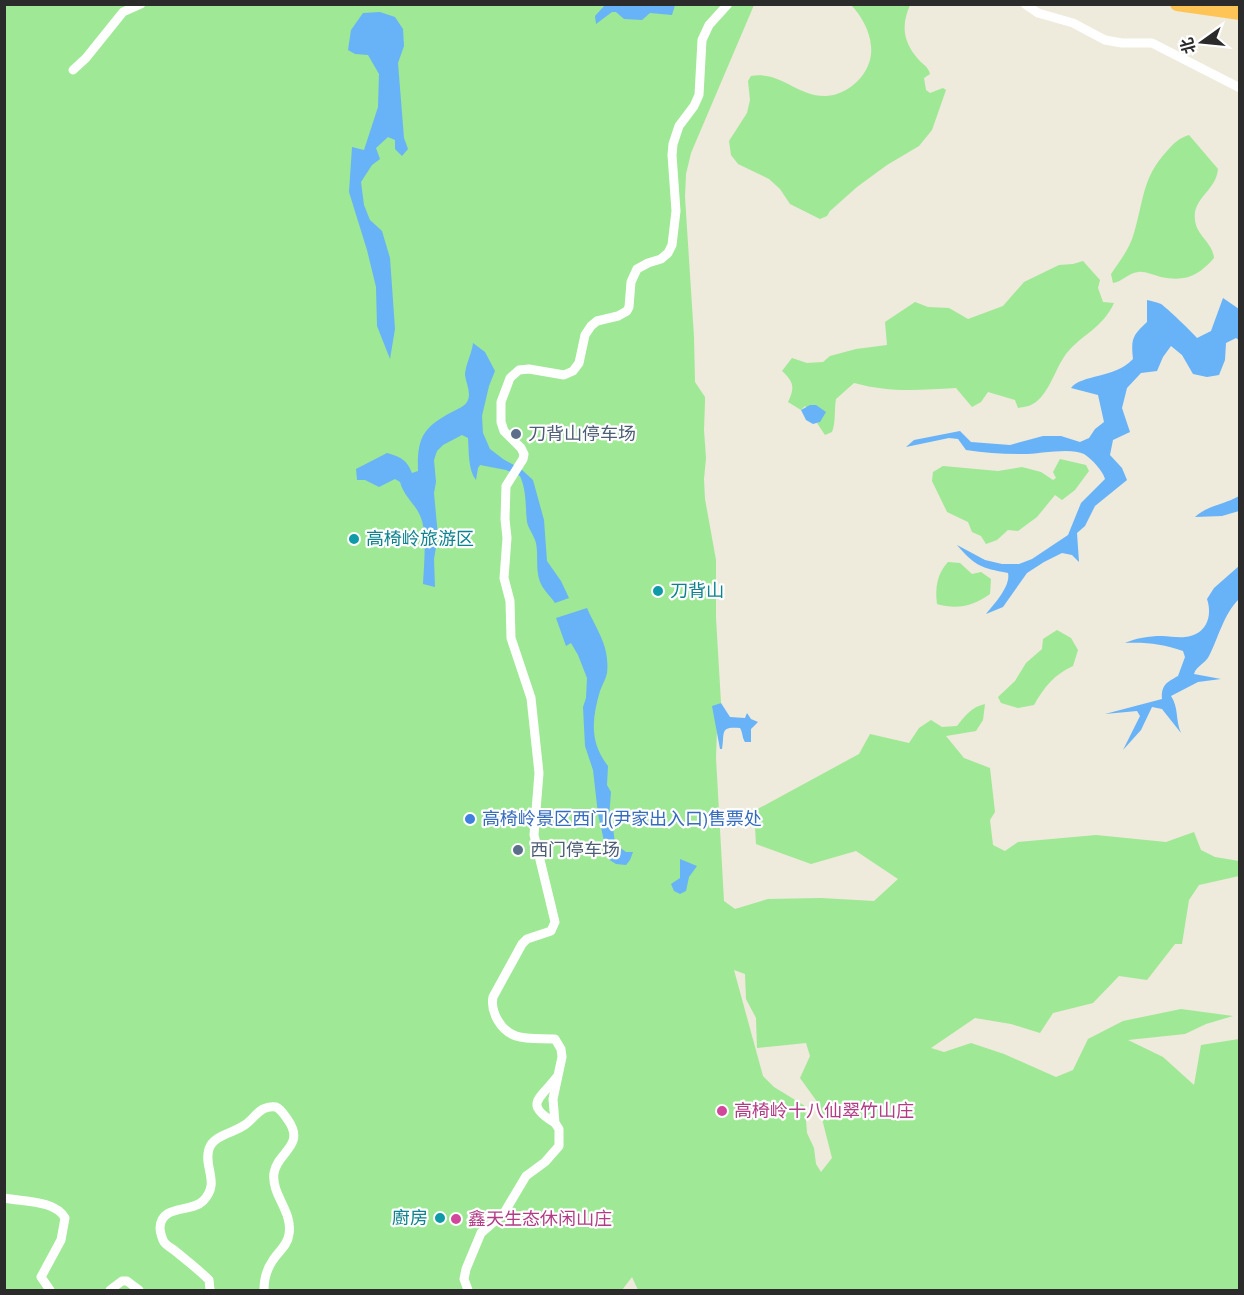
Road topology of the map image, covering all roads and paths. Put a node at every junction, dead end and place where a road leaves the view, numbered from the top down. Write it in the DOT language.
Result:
graph roads {
  1 [pos="141,4"];
  2 [pos="728,4"];
  3 [pos="1025,4"];
  4 [pos="1177,4"];
  5 [pos="1239,14"];
  6 [pos="74,70"];
  7 [pos="1239,88"];
  8 [pos="559,1074"];
  9 [pos="555,1123"];
  10 [pos="4,1198"];
  11 [pos="50,1290"];
  12 [pos="110,1290"];
  13 [pos="139,1290"];
  14 [pos="210,1290"];
  15 [pos="264,1290"];
  16 [pos="468,1290"];
  1 -- 6 [label="street"];
  2 -- 8 [label="street"];
  3 -- 7 [label="street"];
  4 -- 5 [label="highway"];
  8 -- 9 [label="street"];
  8 -- 9 [label="street"];
  9 -- 16 [label="street"];
  10 -- 11 [label="street"];
  12 -- 13 [label="street"];
  14 -- 15 [label="street"];
}
